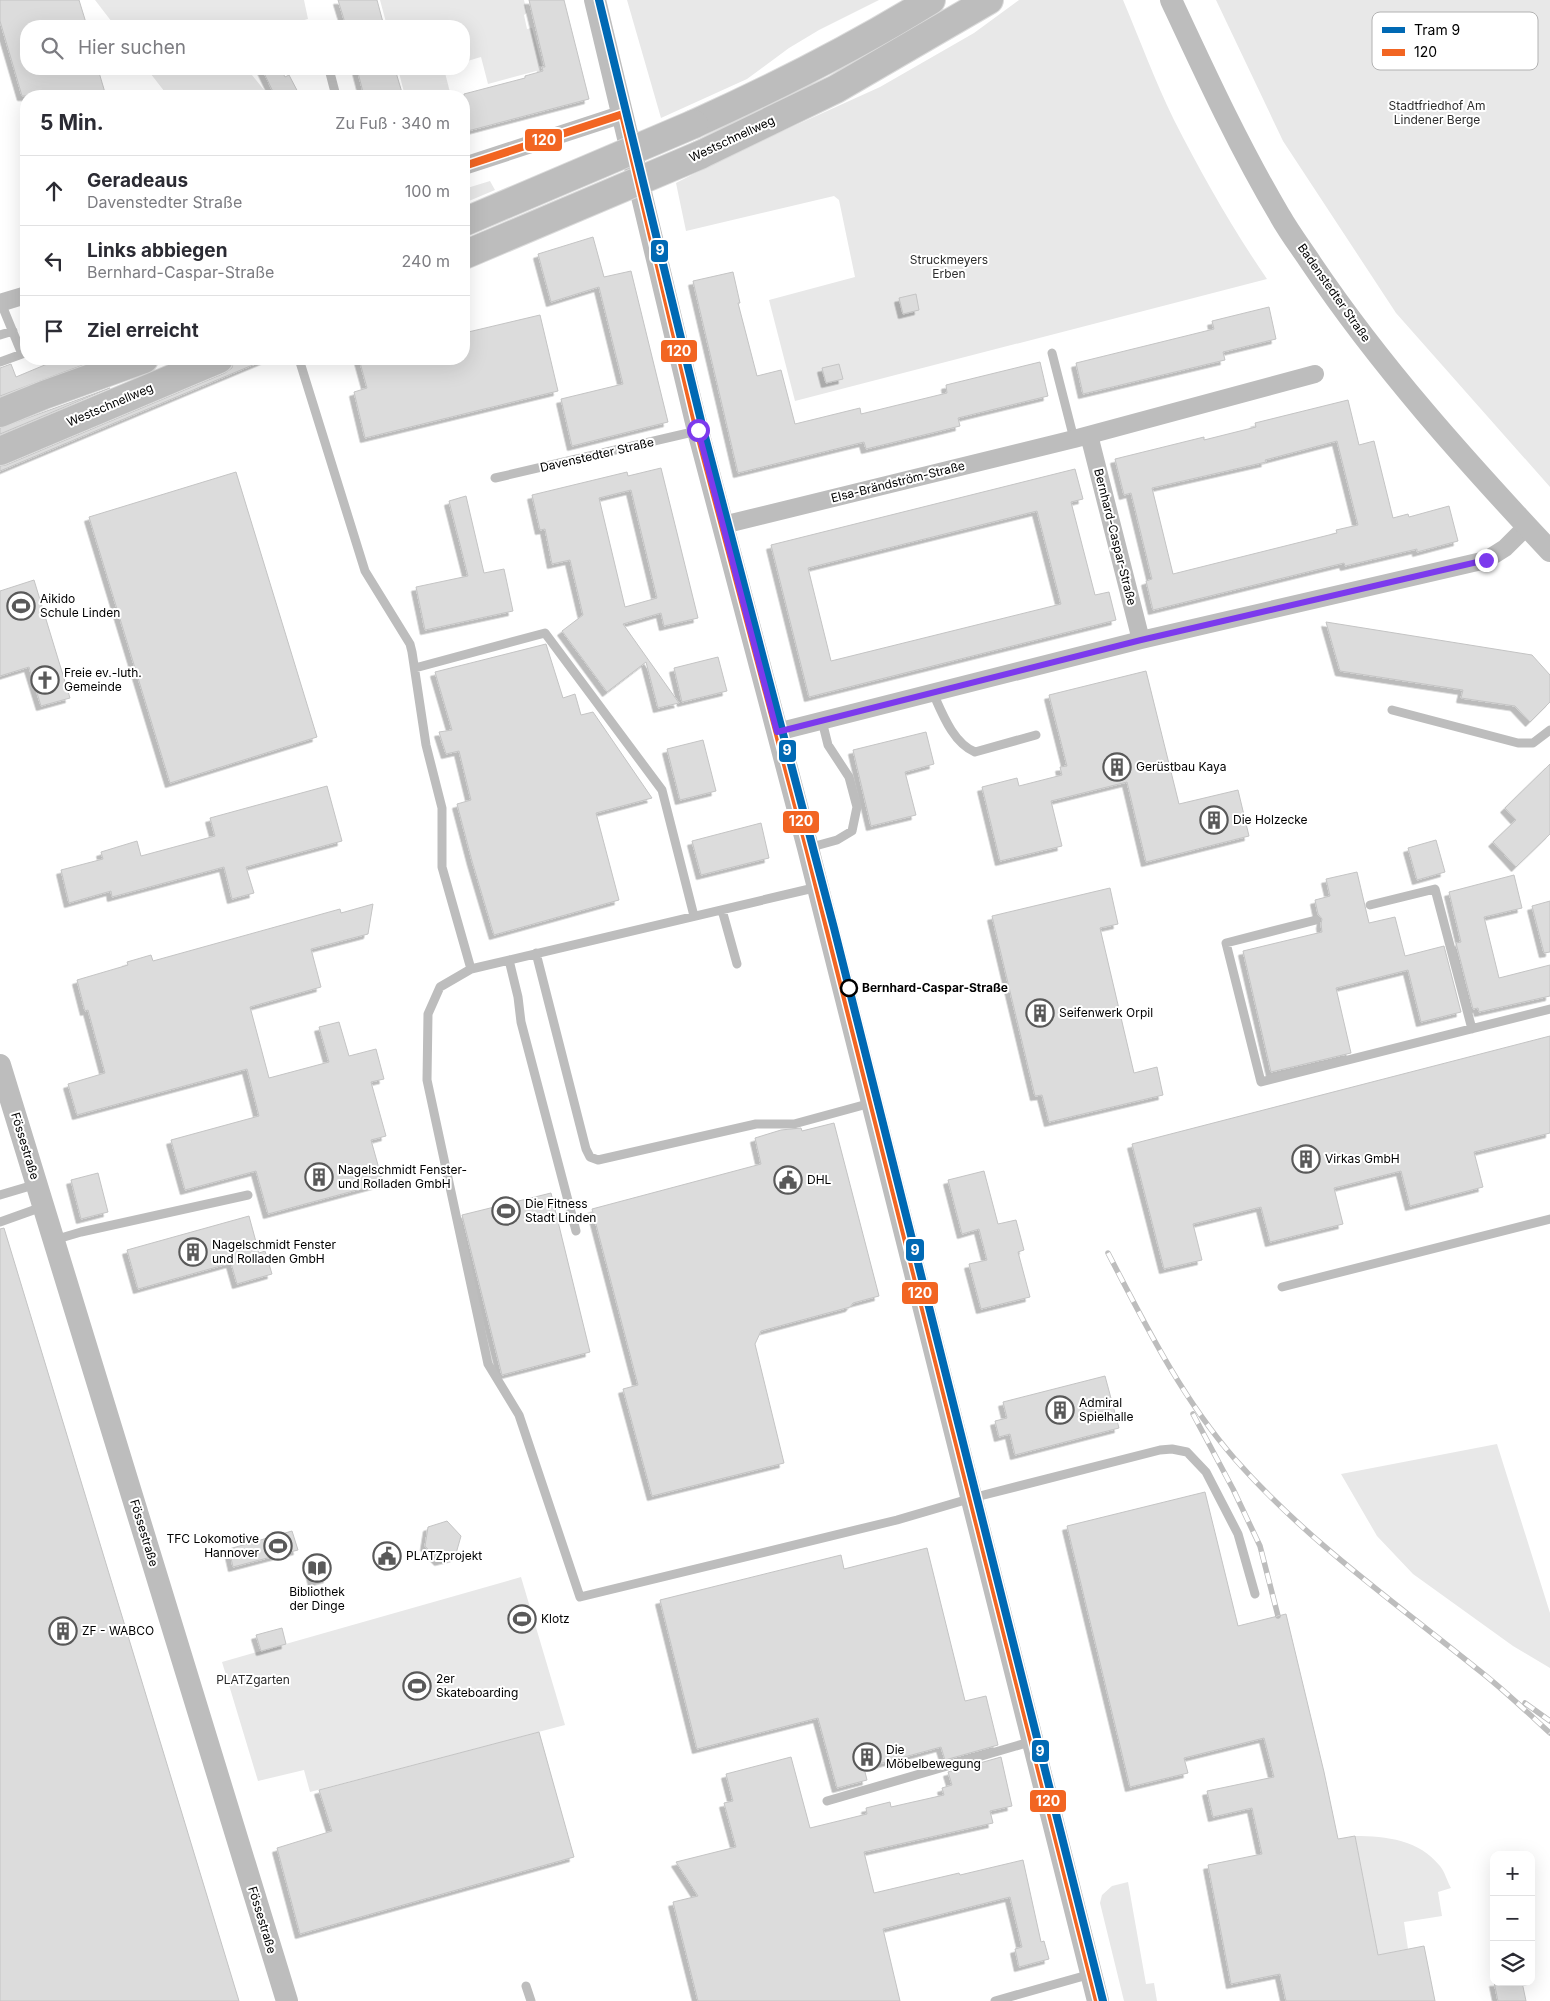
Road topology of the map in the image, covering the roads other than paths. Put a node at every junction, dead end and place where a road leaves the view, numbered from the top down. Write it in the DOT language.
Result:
graph roads {
  1 [pos="595,0"];
  2 [pos="931,0"];
  3 [pos="989,0"];
  4 [pos="1171,0"];
  5 [pos="331,75"];
  6 [pos="334,90"];
  7 [pos="622,114"];
  8 [pos="470,164"];
  9 [pos="470,219"];
  10 [pos="470,252"];
  11 [pos="20,296"];
  12 [pos="1,303"];
  13 [pos="13,331"];
  14 [pos="0,335"];
  15 [pos="20,349"];
  16 [pos="1052,353"];
  17 [pos="20,355"];
  18 [pos="0,362"];
  19 [pos="127,365"];
  20 [pos="205,365"];
  21 [pos="301,365"];
  22 [pos="1315,374"];
  23 [pos="0,413"];
  24 [pos="698,430"];
  25 [pos="1082,437"];
  26 [pos="0,451"];
  27 [pos="495,478"];
  28 [pos="722,525"];
  29 [pos="1527,526"];
  30 [pos="1550,551"];
  31 [pos="1141,640"];
  32 [pos="415,668"];
  33 [pos="933,693"];
  34 [pos="1392,710"];
  35 [pos="822,721"];
  36 [pos="1550,730"];
  37 [pos="777,732"];
  38 [pos="1036,736"];
  39 [pos="808,848"];
  40 [pos="818,886"];
  41 [pos="1370,906"];
  42 [pos="722,910"];
  43 [pos="694,916"];
  44 [pos="1316,920"];
  45 [pos="536,953"];
  46 [pos="509,960"];
  47 [pos="737,964"];
  48 [pos="471,968"];
  49 [pos="1550,1010"];
  50 [pos="1472,1029"];
  51 [pos="0,1065"];
  52 [pos="872,1102"];
  53 [pos="37,1184"];
  54 [pos="0,1195"];
  55 [pos="248,1195"];
  56 [pos="44,1207"];
  57 [pos="1550,1218"];
  58 [pos="0,1222"];
  59 [pos="576,1231"];
  60 [pos="54,1240"];
  61 [pos="1282,1287"];
  62 [pos="972,1498"];
  63 [pos="1255,1594"];
  64 [pos="1033,1741"];
  65 [pos="826,1801"];
  66 [pos="1092,1974"];
  67 [pos="526,1986"];
  68 [pos="287,2001"];
  69 [pos="531,2001"];
  70 [pos="995,2001"];
  71 [pos="1098,2001"];
  1 -- 7 [label="street"];
  2 -- 9 [label="highway, bridge"];
  3 -- 10 [label="highway, Westschnellweg, bridge"];
  4 -- 29 [label="street, Badenstedter Straße"];
  5 -- 6 [label="lane"];
  7 -- 8 [label="street"];
  7 -- 24 [label="street"];
  11 -- 12 [label="street"];
  12 -- 13 [label="lane"];
  13 -- 14 [label="lane"];
  13 -- 15 [label="lane"];
  16 -- 25 [label="lane"];
  17 -- 18 [label="lane"];
  19 -- 23 [label="highway"];
  20 -- 26 [label="highway, Westschnellweg"];
  21 -- 32 [label="lane"];
  22 -- 25 [label="street, Elsa-Brändström-Straße"];
  24 -- 27 [label="lane, Davenstedter Straße"];
  24 -- 28 [label="street"];
  25 -- 28 [label="street, Elsa-Brändström-Straße"];
  25 -- 31 [label="street, Bernhard-Caspar-Straße"];
  28 -- 37 [label="street"];
  29 -- 30 [label="street, Badenstedter Straße"];
  29 -- 31 [label="street"];
  31 -- 33 [label="street"];
  32 -- 43 [label="lane"];
  32 -- 48 [label="lane"];
  33 -- 35 [label="street"];
  33 -- 38 [label="lane"];
  34 -- 36 [label="lane"];
  35 -- 37 [label="street"];
  35 -- 39 [label="lane"];
  37 -- 39 [label="street"];
  39 -- 40 [label="street"];
  40 -- 42 [label="lane"];
  40 -- 52 [label="street"];
  41 -- 50 [label="lane"];
  42 -- 43 [label="lane"];
  42 -- 47 [label="lane"];
  43 -- 45 [label="lane"];
  44 -- 50 [label="lane"];
  45 -- 46 [label="lane"];
  45 -- 52 [label="lane"];
  46 -- 48 [label="lane"];
  46 -- 59 [label="lane"];
  48 -- 62 [label="lane"];
  49 -- 50 [label="lane"];
  51 -- 53 [label="street, Fössestraße"];
  52 -- 62 [label="street"];
  53 -- 54 [label="lane"];
  53 -- 56 [label="street, Fössestraße"];
  55 -- 60 [label="lane"];
  56 -- 58 [label="lane"];
  56 -- 60 [label="street, Fössestraße"];
  57 -- 61 [label="lane"];
  60 -- 68 [label="street, Fössestraße"];
  62 -- 63 [label="lane"];
  62 -- 64 [label="street"];
  64 -- 65 [label="lane"];
  64 -- 66 [label="street"];
  66 -- 70 [label="lane"];
  66 -- 71 [label="street"];
  67 -- 69 [label="lane"];
}
